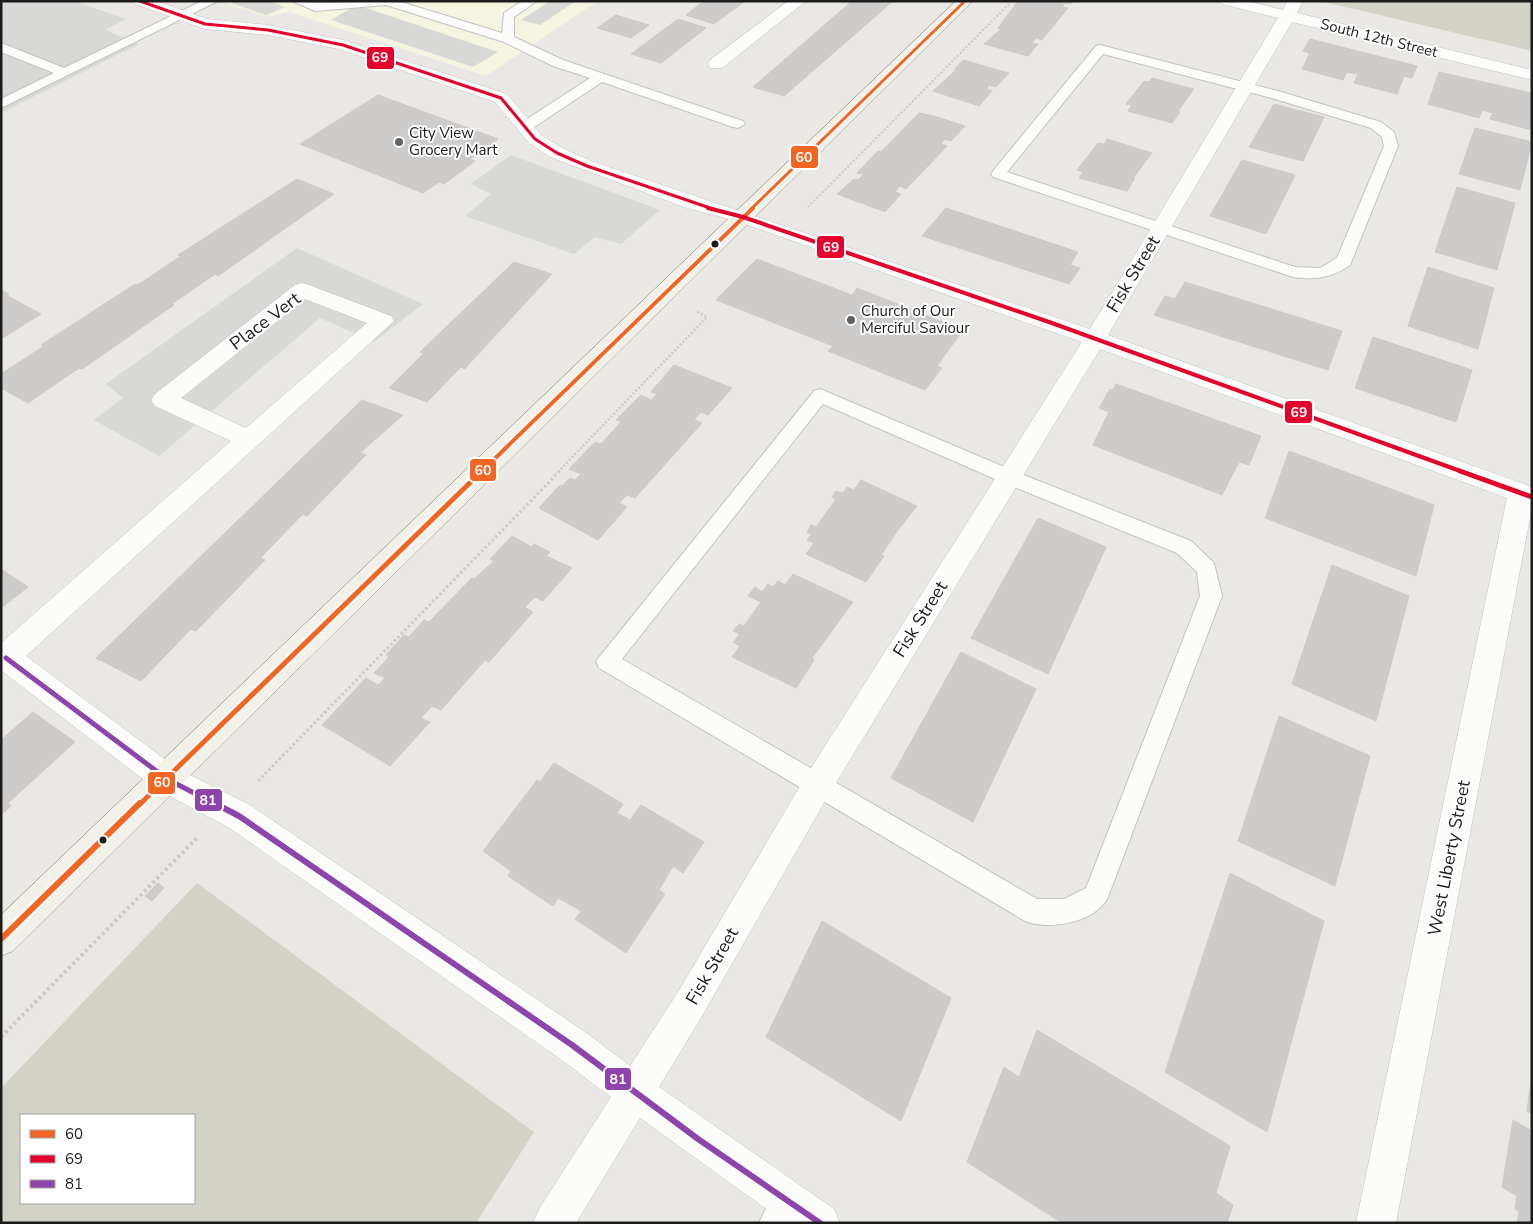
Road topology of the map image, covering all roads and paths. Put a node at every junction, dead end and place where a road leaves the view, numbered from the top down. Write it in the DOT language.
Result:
graph roads {
  1 [pos="140,1"];
  2 [pos="212,1"];
  3 [pos="298,1"];
  4 [pos="531,1"];
  5 [pos="798,1"];
  6 [pos="965,1"];
  7 [pos="1012,1"];
  8 [pos="1227,1"];
  9 [pos="385,2"];
  10 [pos="1291,8"];
  11 [pos="182,17"];
  12 [pos="508,39"];
  13 [pos="1,47"];
  14 [pos="716,64"];
  15 [pos="65,74"];
  16 [pos="1532,75"];
  17 [pos="601,77"];
  18 [pos="1246,87"];
  19 [pos="1,104"];
  20 [pos="738,124"];
  21 [pos="526,126"];
  22 [pos="807,208"];
  23 [pos="743,217"];
  24 [pos="1160,228"];
  25 [pos="702,304"];
  26 [pos="1094,339"];
  27 [pos="249,439"];
  28 [pos="1009,477"];
  29 [pos="1526,494"];
  30 [pos="4,659"];
  31 [pos="166,779"];
  32 [pos="817,786"];
  33 [pos="229,811"];
  34 [pos="1,939"];
  35 [pos="1,1038"];
  36 [pos="636,1091"];
  37 [pos="780,1211"];
  38 [pos="554,1223"];
  39 [pos="820,1223"];
  40 [pos="1376,1223"];
  1 -- 11 [label="street"];
  2 -- 11 [label="lane"];
  3 -- 9 [label="lane"];
  4 -- 12 [label="lane"];
  5 -- 14 [label="street"];
  6 -- 23 [label="main road"];
  7 -- 22 [label="path"];
  8 -- 10 [label="street, South 12th Street"];
  9 -- 12 [label="lane"];
  10 -- 16 [label="street, South 12th Street"];
  10 -- 18 [label="street, Fisk Street"];
  11 -- 15 [label="lane"];
  11 -- 21 [label="street"];
  12 -- 17 [label="lane"];
  13 -- 15 [label="lane"];
  15 -- 19 [label="lane"];
  17 -- 20 [label="lane"];
  17 -- 21 [label="lane"];
  18 -- 24 [label="street, Fisk Street"];
  18 -- 24 [label="lane"];
  18 -- 24 [label="lane"];
  21 -- 23 [label="street"];
  23 -- 26 [label="street"];
  23 -- 31 [label="main road"];
  24 -- 26 [label="street, Fisk Street"];
  25 -- 33 [label="path"];
  26 -- 28 [label="street, Fisk Street"];
  26 -- 29 [label="street"];
  27 -- 27 [label="street, Place Vert"];
  27 -- 30 [label="street, Place Vert"];
  28 -- 32 [label="street, Fisk Street"];
  28 -- 32 [label="lane"];
  28 -- 32 [label="lane"];
  29 -- 40 [label="street, West Liberty Street"];
  30 -- 31 [label="street"];
  31 -- 33 [label="street"];
  31 -- 34 [label="main road"];
  32 -- 36 [label="street, Fisk Street"];
  33 -- 35 [label="path"];
  33 -- 36 [label="street"];
  36 -- 37 [label="street"];
  36 -- 38 [label="street, Fisk Street"];
  37 -- 39 [label="street"];
}
